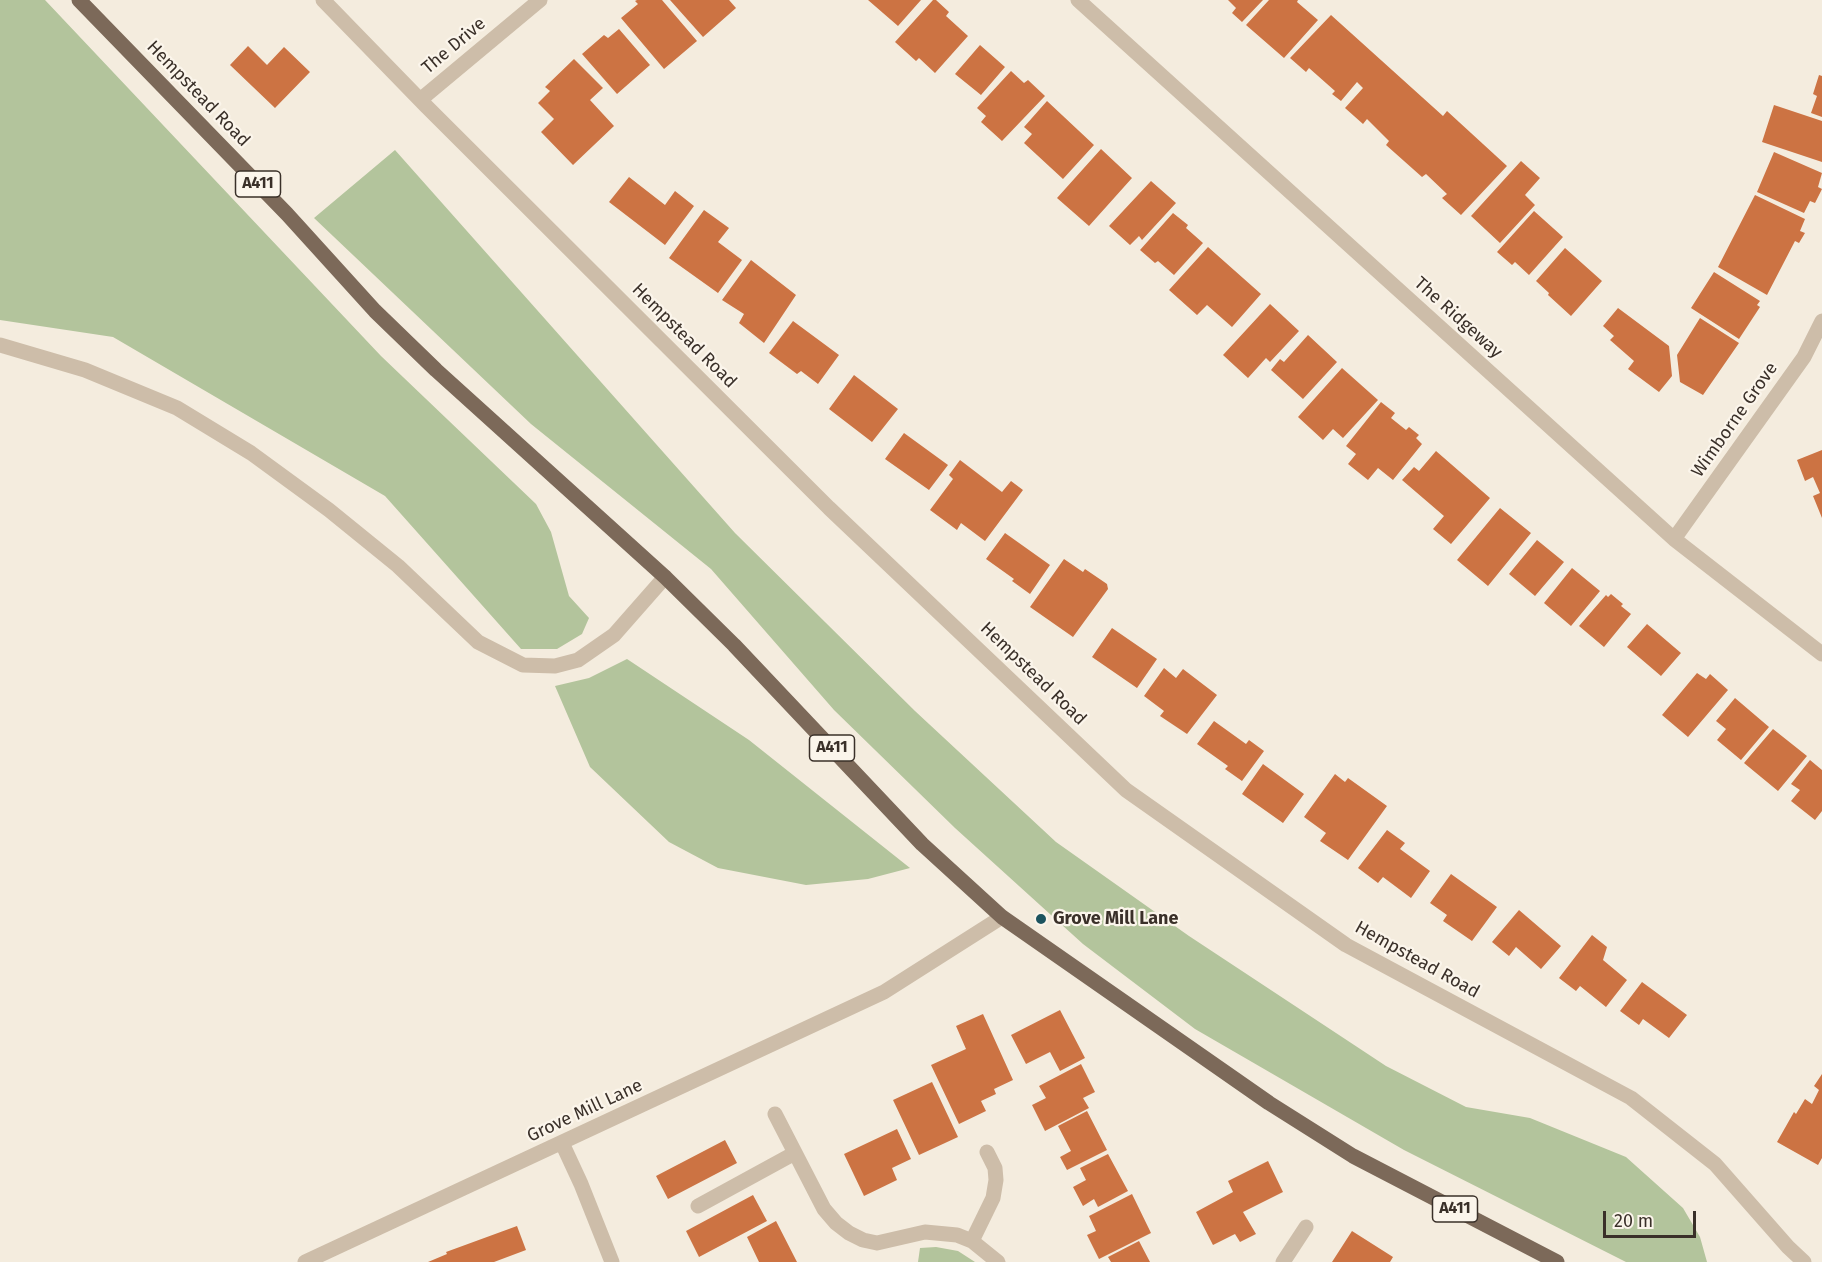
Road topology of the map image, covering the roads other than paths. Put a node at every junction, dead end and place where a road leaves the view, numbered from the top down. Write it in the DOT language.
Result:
graph roads {
  1 [pos="79,0"];
  2 [pos="323,0"];
  3 [pos="540,0"];
  4 [pos="1078,0"];
  5 [pos="420,100"];
  6 [pos="1822,321"];
  7 [pos="0,345"];
  8 [pos="1674,539"];
  9 [pos="665,577"];
  10 [pos="1822,654"];
  11 [pos="1002,917"];
  12 [pos="774,1114"];
  13 [pos="561,1143"];
  14 [pos="987,1152"];
  15 [pos="795,1153"];
  16 [pos="698,1206"];
  17 [pos="1306,1227"];
  18 [pos="972,1241"];
  19 [pos="305,1262"];
  20 [pos="612,1262"];
  21 [pos="998,1262"];
  22 [pos="1283,1262"];
  23 [pos="1557,1262"];
  24 [pos="1804,1262"];
  1 -- 9 [label="main road, Hempstead Road / A411"];
  2 -- 5 [label="street, Hempstead Road"];
  3 -- 5 [label="street, The Drive"];
  4 -- 8 [label="street, The Ridgeway"];
  5 -- 24 [label="street, Hempstead Road"];
  6 -- 8 [label="street, Wimborne Grove"];
  7 -- 9 [label="street"];
  8 -- 10 [label="street, The Ridgeway"];
  9 -- 11 [label="main road, Hempstead Road / A411"];
  11 -- 13 [label="street, Grove Mill Lane"];
  11 -- 23 [label="main road, Hempstead Road / A411"];
  12 -- 15 [label="street"];
  13 -- 19 [label="street, Grove Mill Lane"];
  13 -- 20 [label="street"];
  14 -- 18 [label="street"];
  15 -- 16 [label="street"];
  15 -- 18 [label="street"];
  17 -- 22 [label="street"];
  18 -- 21 [label="street"];
}
